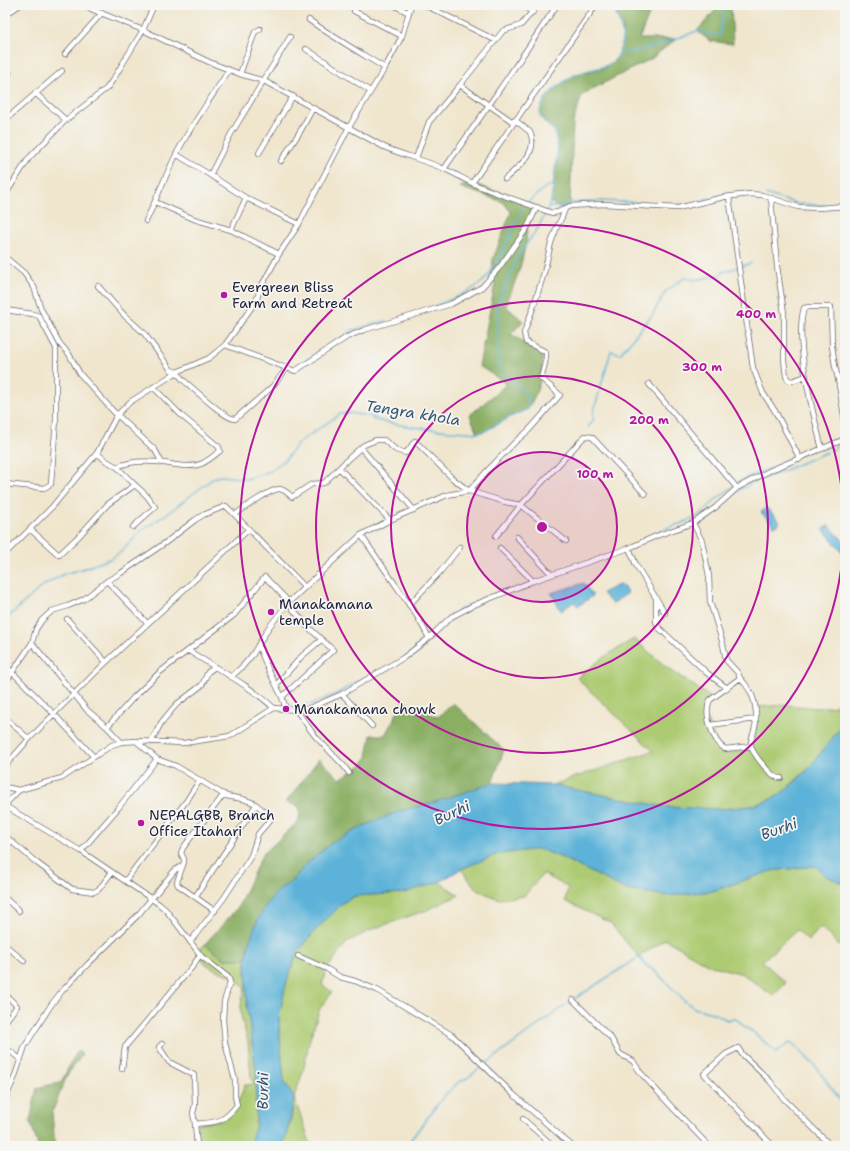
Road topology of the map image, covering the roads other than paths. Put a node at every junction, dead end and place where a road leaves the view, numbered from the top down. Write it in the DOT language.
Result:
graph roads {
  1 [pos="20,5"];
  2 [pos="86,5"];
  3 [pos="154,5"];
  4 [pos="394,5"];
  5 [pos="411,5"];
  6 [pos="425,5"];
  7 [pos="521,5"];
  8 [pos="538,5"];
  9 [pos="557,5"];
  10 [pos="596,5"];
  11 [pos="354,11"];
  12 [pos="533,12"];
  13 [pos="102,13"];
  14 [pos="409,13"];
  15 [pos="5,15"];
  16 [pos="309,20"];
  17 [pos="260,29"];
  18 [pos="143,30"];
  19 [pos="402,36"];
  20 [pos="290,37"];
  21 [pos="495,40"];
  22 [pos="306,49"];
  23 [pos="65,54"];
  24 [pos="385,68"];
  25 [pos="62,70"];
  26 [pos="229,70"];
  27 [pos="240,74"];
  28 [pos="264,81"];
  29 [pos="460,85"];
  30 [pos="370,91"];
  31 [pos="35,93"];
  32 [pos="293,96"];
  33 [pos="489,106"];
  34 [pos="313,108"];
  35 [pos="6,120"];
  36 [pos="66,120"];
  37 [pos="514,121"];
  38 [pos="349,127"];
  39 [pos="259,152"];
  40 [pos="176,154"];
  41 [pos="416,158"];
  42 [pos="281,161"];
  43 [pos="444,169"];
  44 [pos="210,175"];
  45 [pos="505,179"];
  46 [pos="472,183"];
  47 [pos="5,195"];
  48 [pos="729,197"];
  49 [pos="246,198"];
  50 [pos="771,198"];
  51 [pos="155,202"];
  52 [pos="845,206"];
  53 [pos="537,207"];
  54 [pos="565,209"];
  55 [pos="146,221"];
  56 [pos="299,224"];
  57 [pos="231,230"];
  58 [pos="279,254"];
  59 [pos="5,257"];
  60 [pos="98,286"];
  61 [pos="5,310"];
  62 [pos="225,346"];
  63 [pos="286,368"];
  64 [pos="177,372"];
  65 [pos="806,376"];
  66 [pos="649,384"];
  67 [pos="153,387"];
  68 [pos="117,415"];
  69 [pos="845,422"];
  70 [pos="845,439"];
  71 [pos="361,448"];
  72 [pos="822,449"];
  73 [pos="97,453"];
  74 [pos="800,459"];
  75 [pos="162,463"];
  76 [pos="118,467"];
  77 [pos="340,468"];
  78 [pos="5,484"];
  79 [pos="135,486"];
  80 [pos="736,486"];
  81 [pos="469,491"];
  82 [pos="646,494"];
  83 [pos="521,505"];
  84 [pos="414,510"];
  85 [pos="235,515"];
  86 [pos="390,520"];
  87 [pos="693,523"];
  88 [pos="133,527"];
  89 [pos="30,529"];
  90 [pos="249,529"];
  91 [pos="361,535"];
  92 [pos="496,536"];
  93 [pos="517,537"];
  94 [pos="566,541"];
  95 [pos="5,544"];
  96 [pos="460,547"];
  97 [pos="10,548"];
  98 [pos="500,548"];
  99 [pos="629,548"];
  100 [pos="5,554"];
  101 [pos="551,574"];
  102 [pos="107,581"];
  103 [pos="533,581"];
  104 [pos="305,587"];
  105 [pos="656,598"];
  106 [pos="289,602"];
  107 [pos="409,606"];
  108 [pos="67,619"];
  109 [pos="656,621"];
  110 [pos="147,623"];
  111 [pos="429,638"];
  112 [pos="321,640"];
  113 [pos="32,642"];
  114 [pos="258,645"];
  115 [pos="189,651"];
  116 [pos="106,662"];
  117 [pos="5,666"];
  118 [pos="215,667"];
  119 [pos="12,673"];
  120 [pos="231,677"];
  121 [pos="740,678"];
  122 [pos="5,683"];
  123 [pos="276,685"];
  124 [pos="727,688"];
  125 [pos="74,694"];
  126 [pos="342,694"];
  127 [pos="282,697"];
  128 [pos="274,708"];
  129 [pos="286,709"];
  130 [pos="296,710"];
  131 [pos="54,714"];
  132 [pos="5,718"];
  133 [pos="756,719"];
  134 [pos="710,725"];
  135 [pos="372,726"];
  136 [pos="107,727"];
  137 [pos="29,739"];
  138 [pos="136,741"];
  139 [pos="121,742"];
  140 [pos="151,742"];
  141 [pos="751,746"];
  142 [pos="5,757"];
  143 [pos="94,757"];
  144 [pos="157,759"];
  145 [pos="9,762"];
  146 [pos="5,766"];
  147 [pos="349,773"];
  148 [pos="782,778"];
  149 [pos="200,780"];
  150 [pos="5,787"];
  151 [pos="19,790"];
  152 [pos="224,794"];
  153 [pos="5,805"];
  154 [pos="256,805"];
  155 [pos="5,836"];
  156 [pos="81,851"];
  157 [pos="182,866"];
  158 [pos="112,872"];
  159 [pos="125,881"];
  160 [pos="195,897"];
  161 [pos="5,898"];
  162 [pos="151,899"];
  163 [pos="19,911"];
  164 [pos="215,911"];
  165 [pos="190,942"];
  166 [pos="5,945"];
  167 [pos="200,954"];
  168 [pos="298,956"];
  169 [pos="24,961"];
  170 [pos="5,994"];
  171 [pos="573,1000"];
  172 [pos="5,1022"];
  173 [pos="162,1044"];
  174 [pos="5,1047"];
  175 [pos="20,1059"];
  176 [pos="122,1069"];
  177 [pos="5,1099"];
  178 [pos="523,1119"];
  179 [pos="195,1124"];
  180 [pos="197,1146"];
  181 [pos="553,1146"];
  182 [pos="572,1146"];
  183 [pos="709,1146"];
  184 [pos="773,1146"];
  185 [pos="831,1146"];
  1 -- 15 [label="street"];
  2 -- 13 [label="street"];
  3 -- 18 [label="street"];
  4 -- 14 [label="street"];
  5 -- 14 [label="street"];
  6 -- 21 [label="street"];
  7 -- 12 [label="street"];
  8 -- 12 [label="street"];
  9 -- 33 [label="street"];
  10 -- 37 [label="street"];
  11 -- 19 [label="street"];
  12 -- 21 [label="street"];
  13 -- 18 [label="street"];
  13 -- 23 [label="street"];
  14 -- 19 [label="street"];
  16 -- 24 [label="street"];
  17 -- 27 [label="street"];
  18 -- 26 [label="street"];
  18 -- 36 [label="street"];
  19 -- 24 [label="street"];
  20 -- 28 [label="street"];
  21 -- 29 [label="street"];
  22 -- 30 [label="street"];
  24 -- 30 [label="street"];
  25 -- 31 [label="street"];
  26 -- 27 [label="street"];
  26 -- 40 [label="street"];
  27 -- 28 [label="street"];
  28 -- 32 [label="street"];
  28 -- 44 [label="street"];
  29 -- 33 [label="street"];
  29 -- 41 [label="street"];
  30 -- 38 [label="street"];
  31 -- 35 [label="street"];
  31 -- 36 [label="street"];
  32 -- 34 [label="street"];
  32 -- 39 [label="street"];
  33 -- 37 [label="street"];
  33 -- 43 [label="street"];
  34 -- 38 [label="street"];
  34 -- 42 [label="street"];
  36 -- 47 [label="street"];
  37 -- 45 [label="street"];
  37 -- 46 [label="street"];
  38 -- 41 [label="street"];
  38 -- 56 [label="street"];
  40 -- 44 [label="street"];
  40 -- 51 [label="street"];
  41 -- 43 [label="street"];
  43 -- 46 [label="street"];
  44 -- 49 [label="street"];
  46 -- 53 [label="street"];
  48 -- 50 [label="street"];
  48 -- 54 [label="street"];
  48 -- 74 [label="street"];
  49 -- 56 [label="street"];
  49 -- 57 [label="street"];
  50 -- 52 [label="street"];
  50 -- 65 [label="street"];
  51 -- 55 [label="street"];
  51 -- 57 [label="street"];
  53 -- 54 [label="street"];
  53 -- 63 [label="street"];
  54 -- 81 [label="street"];
  56 -- 58 [label="street"];
  57 -- 58 [label="street"];
  58 -- 62 [label="street"];
  59 -- 68 [label="street"];
  60 -- 64 [label="street"];
  61 -- 78 [label="street"];
  62 -- 63 [label="street"];
  62 -- 64 [label="street"];
  63 -- 64 [label="street"];
  64 -- 67 [label="street"];
  65 -- 69 [label="street"];
  65 -- 72 [label="street"];
  66 -- 80 [label="street"];
  67 -- 68 [label="street"];
  67 -- 75 [label="street"];
  68 -- 73 [label="street"];
  68 -- 75 [label="street"];
  70 -- 72 [label="street"];
  71 -- 77 [label="street"];
  71 -- 81 [label="street"];
  71 -- 84 [label="street"];
  72 -- 74 [label="street"];
  73 -- 76 [label="street"];
  73 -- 89 [label="street"];
  74 -- 80 [label="street"];
  75 -- 76 [label="street"];
  76 -- 79 [label="street"];
  77 -- 85 [label="street"];
  77 -- 86 [label="street"];
  79 -- 88 [label="street"];
  79 -- 89 [label="street"];
  80 -- 87 [label="street"];
  81 -- 83 [label="street"];
  81 -- 84 [label="street"];
  82 -- 83 [label="street"];
  83 -- 92 [label="street"];
  83 -- 94 [label="street"];
  84 -- 86 [label="street"];
  85 -- 90 [label="street"];
  85 -- 102 [label="street"];
  86 -- 91 [label="street"];
  87 -- 99 [label="street"];
  87 -- 121 [label="street"];
  89 -- 97 [label="street"];
  90 -- 104 [label="street"];
  90 -- 110 [label="street"];
  91 -- 104 [label="street"];
  91 -- 107 [label="street"];
  93 -- 101 [label="street"];
  95 -- 97 [label="street"];
  96 -- 107 [label="street"];
  97 -- 100 [label="street"];
  98 -- 103 [label="street"];
  99 -- 101 [label="street"];
  99 -- 105 [label="street"];
  101 -- 103 [label="street"];
  102 -- 110 [label="street"];
  102 -- 113 [label="street"];
  103 -- 111 [label="street"];
  104 -- 106 [label="street"];
  105 -- 109 [label="street"];
  105 -- 109 [label="street"];
  106 -- 112 [label="street"];
  106 -- 114 [label="street"];
  106 -- 115 [label="street"];
  107 -- 111 [label="street"];
  108 -- 116 [label="street"];
  109 -- 124 [label="street"];
  110 -- 116 [label="street"];
  111 -- 126 [label="street"];
  112 -- 123 [label="street"];
  112 -- 127 [label="street"];
  113 -- 119 [label="street"];
  113 -- 125 [label="street"];
  114 -- 120 [label="street"];
  114 -- 123 [label="street"];
  115 -- 118 [label="street"];
  115 -- 136 [label="street"];
  116 -- 125 [label="street"];
  117 -- 119 [label="street"];
  118 -- 120 [label="street"];
  118 -- 140 [label="street"];
  119 -- 122 [label="street"];
  119 -- 131 [label="street"];
  120 -- 128 [label="street"];
  121 -- 124 [label="street"];
  121 -- 133 [label="street"];
  123 -- 127 [label="street"];
  124 -- 134 [label="street"];
  125 -- 131 [label="street"];
  125 -- 136 [label="street"];
  126 -- 130 [label="street"];
  126 -- 135 [label="street"];
  127 -- 129 [label="street"];
  128 -- 129 [label="street"];
  128 -- 140 [label="street"];
  129 -- 130 [label="street"];
  130 -- 147 [label="street"];
  131 -- 137 [label="street"];
  131 -- 143 [label="street"];
  132 -- 137 [label="street"];
  133 -- 134 [label="street"];
  133 -- 141 [label="street"];
  134 -- 141 [label="street"];
  136 -- 139 [label="street"];
  137 -- 145 [label="street"];
  138 -- 139 [label="street"];
  138 -- 140 [label="street"];
  138 -- 144 [label="street"];
  139 -- 143 [label="street"];
  141 -- 148 [label="street"];
  142 -- 145 [label="street"];
  143 -- 151 [label="street"];
  144 -- 149 [label="street"];
  144 -- 156 [label="street"];
  145 -- 146 [label="street"];
  149 -- 152 [label="street"];
  149 -- 159 [label="street"];
  150 -- 151 [label="street"];
  151 -- 153 [label="street"];
  152 -- 154 [label="street"];
  152 -- 157 [label="street"];
  153 -- 156 [label="street"];
  154 -- 160 [label="street"];
  154 -- 164 [label="street"];
  155 -- 158 [label="street"];
  156 -- 158 [label="street"];
  157 -- 160 [label="street"];
  157 -- 162 [label="street"];
  158 -- 159 [label="street"];
  159 -- 162 [label="street"];
  160 -- 164 [label="street"];
  161 -- 163 [label="street"];
  162 -- 165 [label="street"];
  162 -- 175 [label="street"];
  164 -- 165 [label="street"];
  165 -- 167 [label="street"];
  166 -- 169 [label="street"];
  167 -- 176 [label="street"];
  167 -- 179 [label="street"];
  168 -- 182 [label="street"];
  170 -- 172 [label="street"];
  171 -- 183 [label="street"];
  173 -- 179 [label="street"];
  174 -- 175 [label="street"];
  175 -- 177 [label="street"];
  178 -- 181 [label="street"];
  179 -- 180 [label="street"];
  184 -- 185 [label="street"];
}
